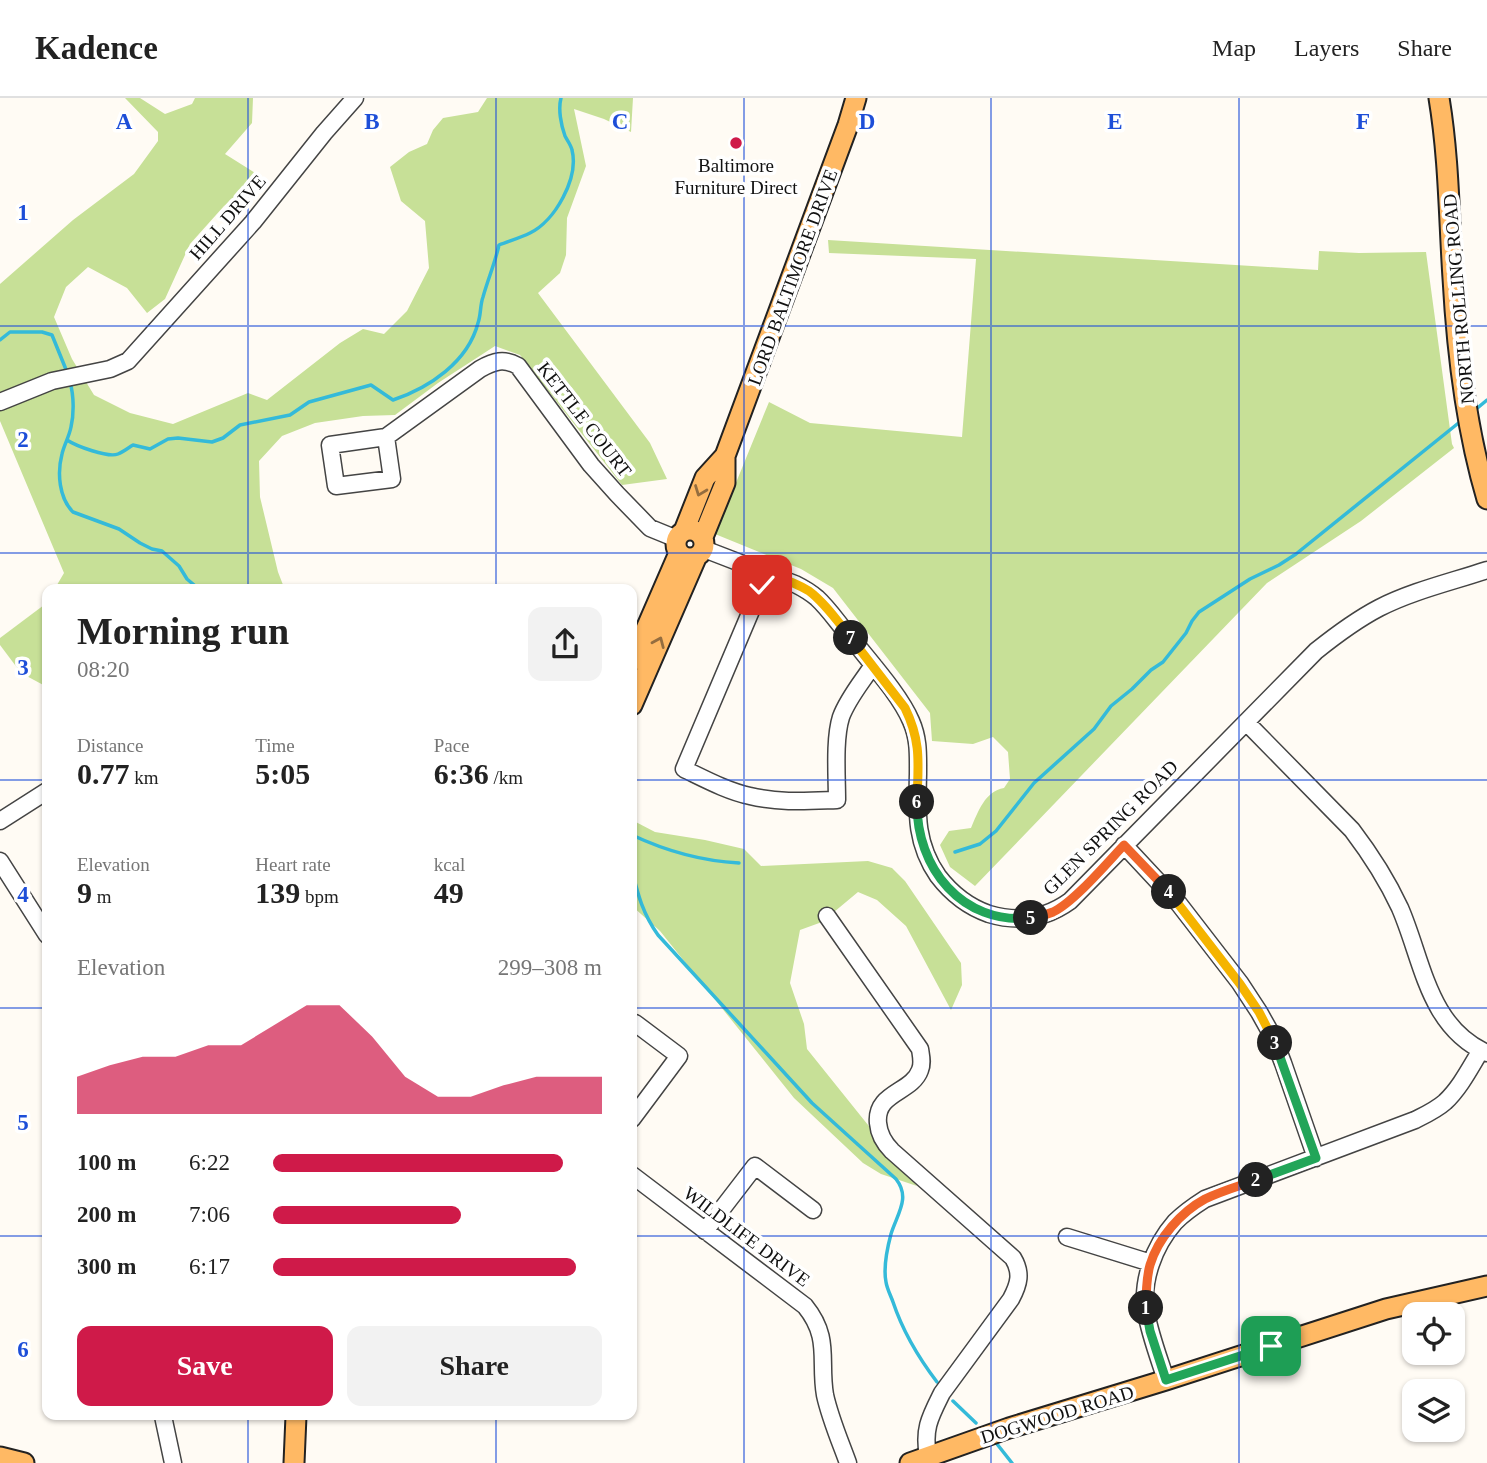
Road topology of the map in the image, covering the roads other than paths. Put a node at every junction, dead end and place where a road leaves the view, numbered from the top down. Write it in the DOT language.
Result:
graph roads {
  1 [pos="355,98"];
  2 [pos="856,98"];
  3 [pos="1440,98"];
  4 [pos="0,402"];
  5 [pos="386,437"];
  6 [pos="1487,499"];
  7 [pos="690,544"];
  8 [pos="1487,570"];
  9 [pos="767,573"];
  10 [pos="637,652"];
  11 [pos="873,665"];
  12 [pos="637,691"];
  13 [pos="1246,722"];
  14 [pos="42,794"];
  15 [pos="0,821"];
  16 [pos="1124,845"];
  17 [pos="0,861"];
  18 [pos="827,916"];
  19 [pos="42,927"];
  20 [pos="637,1024"];
  21 [pos="1484,1052"];
  22 [pos="637,1112"];
  23 [pos="1316,1158"];
  24 [pos="637,1179"];
  25 [pos="813,1210"];
  26 [pos="705,1231"];
  27 [pos="1068,1237"];
  28 [pos="1151,1263"];
  29 [pos="1487,1286"];
  30 [pos="1166,1380"];
  31 [pos="164,1420"];
  32 [pos="296,1420"];
  33 [pos="0,1457"];
  34 [pos="919,1460"];
  35 [pos="24,1463"];
  36 [pos="173,1463"];
  37 [pos="294,1463"];
  38 [pos="848,1463"];
  1 -- 4 [label="street, HILL DRIVE"];
  2 -- 7 [label="main road, LORD BALTIMORE DRIVE"];
  3 -- 6 [label="main road, NORTH ROLLING ROAD"];
  5 -- 7 [label="street, KETTLE COURT"];
  7 -- 9 [label="street, GLEN SPRING ROAD"];
  7 -- 10 [label="main road, LORD BALTIMORE DRIVE"];
  12 -- 7 [label="main road, LORD BALTIMORE DRIVE, one-way"];
  8 -- 13 [label="street, GLEN SPRING ROAD"];
  9 -- 11 [label="street, GLEN SPRING ROAD"];
  9 -- 11 [label="street"];
  11 -- 16 [label="street, GLEN SPRING ROAD"];
  13 -- 16 [label="street, GLEN SPRING ROAD"];
  13 -- 21 [label="street"];
  14 -- 15 [label="street"];
  16 -- 23 [label="street"];
  17 -- 19 [label="street"];
  18 -- 34 [label="street"];
  20 -- 22 [label="street"];
  21 -- 23 [label="street"];
  23 -- 28 [label="street"];
  24 -- 26 [label="street, WILDLIFE DRIVE"];
  25 -- 26 [label="street"];
  26 -- 38 [label="street, WILDLIFE DRIVE"];
  27 -- 28 [label="street"];
  28 -- 30 [label="street"];
  29 -- 30 [label="main road, DOGWOOD ROAD"];
  30 -- 34 [label="main road, DOGWOOD ROAD"];
  31 -- 36 [label="street"];
  32 -- 37 [label="main road"];
  33 -- 35 [label="main road"];
}
